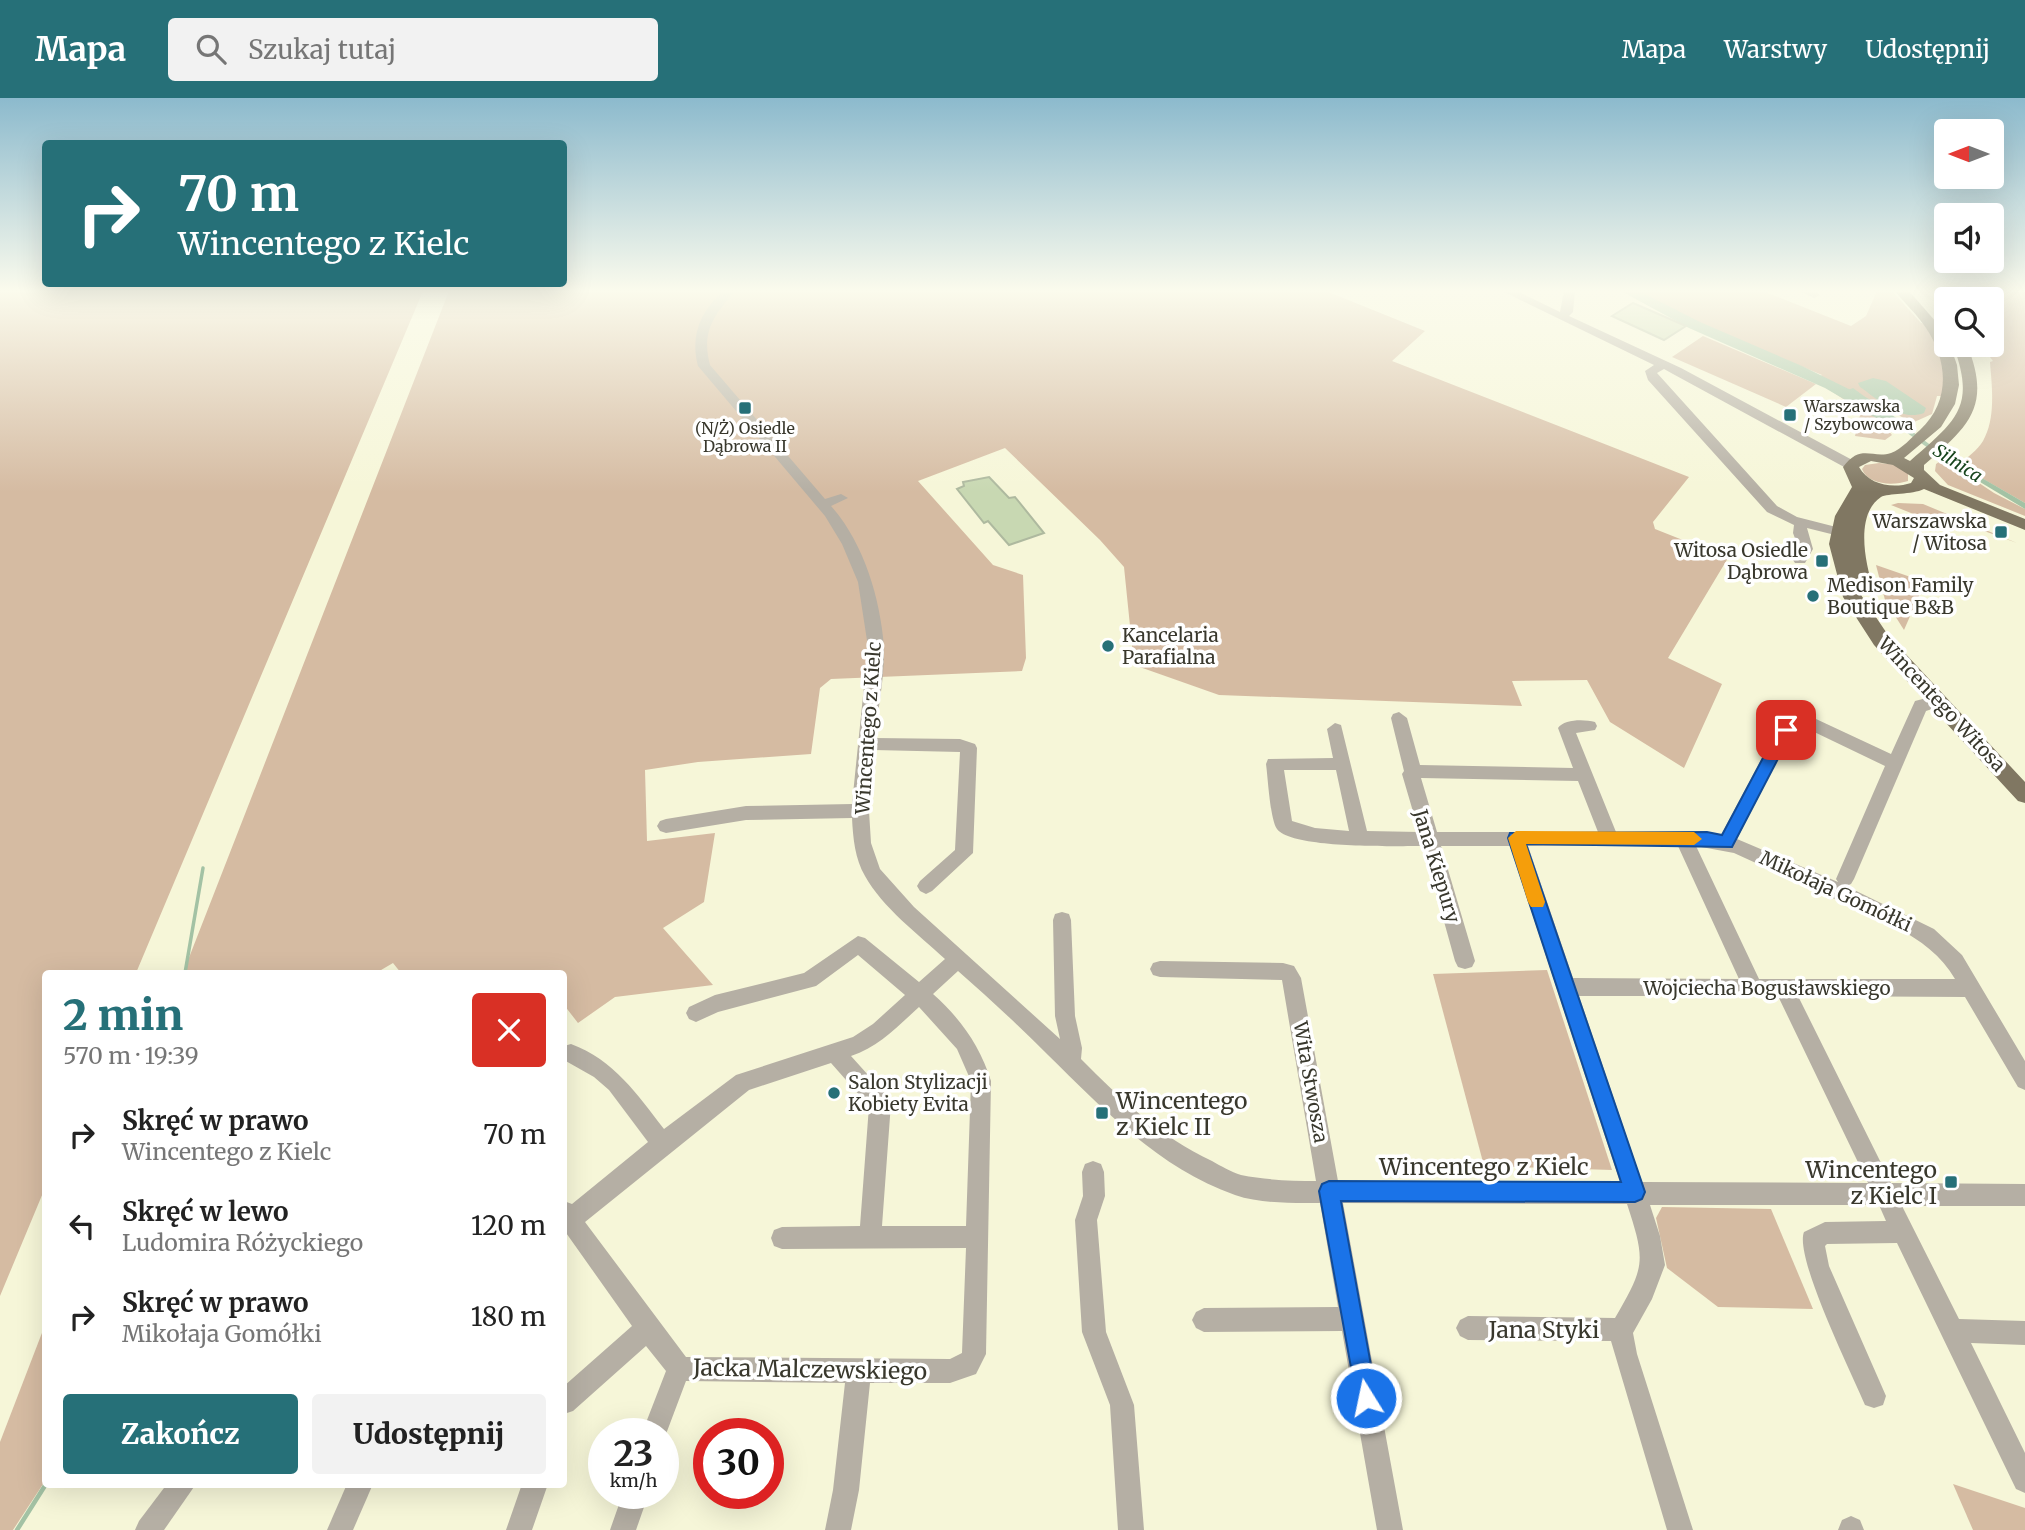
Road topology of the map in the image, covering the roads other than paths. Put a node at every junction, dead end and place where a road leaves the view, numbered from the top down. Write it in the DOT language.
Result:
graph roads {
  1 [pos="702,358"];
  2 [pos="1649,358"];
  3 [pos="1948,358"];
  4 [pos="1964,358"];
  5 [pos="1664,365"];
  6 [pos="1677,371"];
  7 [pos="1867,457"];
  8 [pos="1885,459"];
  9 [pos="1855,472"];
  10 [pos="1915,480"];
  11 [pos="1888,489"];
  12 [pos="841,498"];
  13 [pos="823,504"];
  14 [pos="1801,523"];
  15 [pos="2025,525"];
  16 [pos="1839,532"];
  17 [pos="2025,535"];
  18 [pos="1800,560"];
  19 [pos="1938,701"];
  20 [pos="1399,718"];
  21 [pos="1589,726"];
  22 [pos="1335,729"];
  23 [pos="866,744"];
  24 [pos="1895,763"];
  25 [pos="1343,764"];
  26 [pos="1413,772"];
  27 [pos="1584,775"];
  28 [pos="2025,781"];
  29 [pos="2025,795"];
  30 [pos="860,811"];
  31 [pos="666,826"];
  32 [pos="1359,838"];
  33 [pos="1516,838"];
  34 [pos="1429,839"];
  35 [pos="1610,839"];
  36 [pos="1684,839"];
  37 [pos="1726,843"];
  38 [pos="1845,879"];
  39 [pos="926,886"];
  40 [pos="1062,920"];
  41 [pos="958,959"];
  42 [pos="1465,961"];
  43 [pos="1160,969"];
  44 [pos="1564,987"];
  45 [pos="1753,988"];
  46 [pos="1970,988"];
  47 [pos="1784,989"];
  48 [pos="918,995"];
  49 [pos="696,1013"];
  50 [pos="571,1053"];
  51 [pos="835,1053"];
  52 [pos="1070,1060"];
  53 [pos="2025,1080"];
  54 [pos="662,1144"];
  55 [pos="1093,1172"];
  56 [pos="1329,1191"];
  57 [pos="1635,1192"];
  58 [pos="1886,1194"];
  59 [pos="2025,1195"];
  60 [pos="567,1216"];
  61 [pos="1904,1232"];
  62 [pos="870,1237"];
  63 [pos="978,1237"];
  64 [pos="782,1238"];
  65 [pos="1352,1319"];
  66 [pos="1204,1320"];
  67 [pos="1468,1328"];
  68 [pos="647,1329"];
  69 [pos="1621,1331"];
  70 [pos="1953,1331"];
  71 [pos="2025,1332"];
  72 [pos="679,1367"];
  73 [pos="859,1371"];
  74 [pos="1874,1396"];
  75 [pos="567,1399"];
  76 [pos="660,1418"];
  77 [pos="2025,1480"];
  78 [pos="180,1488"];
  79 [pos="358,1488"];
  80 [pos="534,1488"];
  81 [pos="630,1509"];
  82 [pos="148,1530"];
  83 [pos="340,1530"];
  84 [pos="519,1530"];
  85 [pos="623,1530"];
  86 [pos="838,1530"];
  87 [pos="1131,1530"];
  88 [pos="1390,1530"];
  89 [pos="1680,1530"];
  1 -- 13 [label="street, Wincentego z Kielc"];
  2 -- 5 [label="street"];
  3 -- 8 [label="main road"];
  4 -- 10 [label="main road"];
  5 -- 6 [label="street"];
  5 -- 14 [label="street"];
  6 -- 7 [label="street"];
  6 -- 9 [label="street"];
  7 -- 8 [label="main road"];
  7 -- 9 [label="main road"];
  8 -- 10 [label="main road"];
  9 -- 11 [label="main road"];
  9 -- 16 [label="main road, Wincentego Witosa"];
  10 -- 11 [label="main road"];
  10 -- 15 [label="main road"];
  10 -- 17 [label="main road"];
  11 -- 28 [label="main road, Wincentego Witosa"];
  12 -- 13 [label="street"];
  13 -- 23 [label="street, Wincentego z Kielc"];
  14 -- 16 [label="street"];
  14 -- 18 [label="street"];
  16 -- 19 [label="main road, Wincentego Witosa"];
  19 -- 24 [label="street"];
  19 -- 29 [label="main road, Wincentego Witosa"];
  20 -- 26 [label="street, Jana Kiepury"];
  21 -- 27 [label="street"];
  22 -- 25 [label="street"];
  23 -- 30 [label="street, Wincentego z Kielc"];
  23 -- 39 [label="street"];
  24 -- 37 [label="street"];
  24 -- 38 [label="street"];
  25 -- 32 [label="street"];
  25 -- 32 [label="street, Mikołaja Gomółki"];
  26 -- 27 [label="street"];
  26 -- 34 [label="street, Jana Kiepury"];
  27 -- 35 [label="street"];
  30 -- 31 [label="street"];
  30 -- 41 [label="street, Wincentego z Kielc"];
  32 -- 34 [label="street, Mikołaja Gomółki"];
  33 -- 34 [label="street, Mikołaja Gomółki"];
  33 -- 35 [label="street, Mikołaja Gomółki"];
  33 -- 44 [label="street"];
  34 -- 42 [label="street, Jana Kiepury"];
  35 -- 36 [label="street, Mikołaja Gomółki"];
  36 -- 37 [label="street, Mikołaja Gomółki"];
  36 -- 45 [label="street"];
  37 -- 46 [label="street, Mikołaja Gomółki"];
  40 -- 52 [label="street"];
  41 -- 48 [label="street"];
  41 -- 52 [label="street, Wincentego z Kielc"];
  43 -- 56 [label="street, Wita Stwosza"];
  44 -- 45 [label="street, Wojciecha Bogusławskiego"];
  44 -- 57 [label="street"];
  45 -- 47 [label="street, Wojciecha Bogusławskiego"];
  46 -- 47 [label="street, Wojciecha Bogusławskiego"];
  46 -- 53 [label="street, Mikołaja Gomółki"];
  47 -- 58 [label="street"];
  48 -- 49 [label="street"];
  48 -- 51 [label="street"];
  48 -- 63 [label="street"];
  50 -- 54 [label="street"];
  51 -- 54 [label="street"];
  51 -- 62 [label="street"];
  52 -- 56 [label="street, Wincentego z Kielc"];
  54 -- 60 [label="street"];
  55 -- 87 [label="street"];
  56 -- 57 [label="street, Wincentego z Kielc"];
  56 -- 65 [label="street, Wita Stwosza"];
  57 -- 58 [label="street, Wincentego z Kielc"];
  57 -- 69 [label="street"];
  58 -- 59 [label="street, Wincentego z Kielc"];
  58 -- 61 [label="street"];
  60 -- 68 [label="street, Jacka Malczewskiego"];
  61 -- 70 [label="street"];
  61 -- 74 [label="street"];
  62 -- 63 [label="street"];
  62 -- 64 [label="street"];
  63 -- 73 [label="street, Jacka Malczewskiego"];
  65 -- 66 [label="street"];
  65 -- 88 [label="street, Wita Stwosza"];
  67 -- 69 [label="street, Jana Styki"];
  68 -- 72 [label="street, Jacka Malczewskiego"];
  68 -- 75 [label="street"];
  69 -- 89 [label="street"];
  70 -- 71 [label="street"];
  70 -- 77 [label="street"];
  72 -- 73 [label="street, Jacka Malczewskiego"];
  72 -- 76 [label="street"];
  73 -- 86 [label="street"];
  78 -- 82 [label="street"];
  79 -- 83 [label="street"];
  80 -- 84 [label="street"];
  81 -- 85 [label="street"];
}
